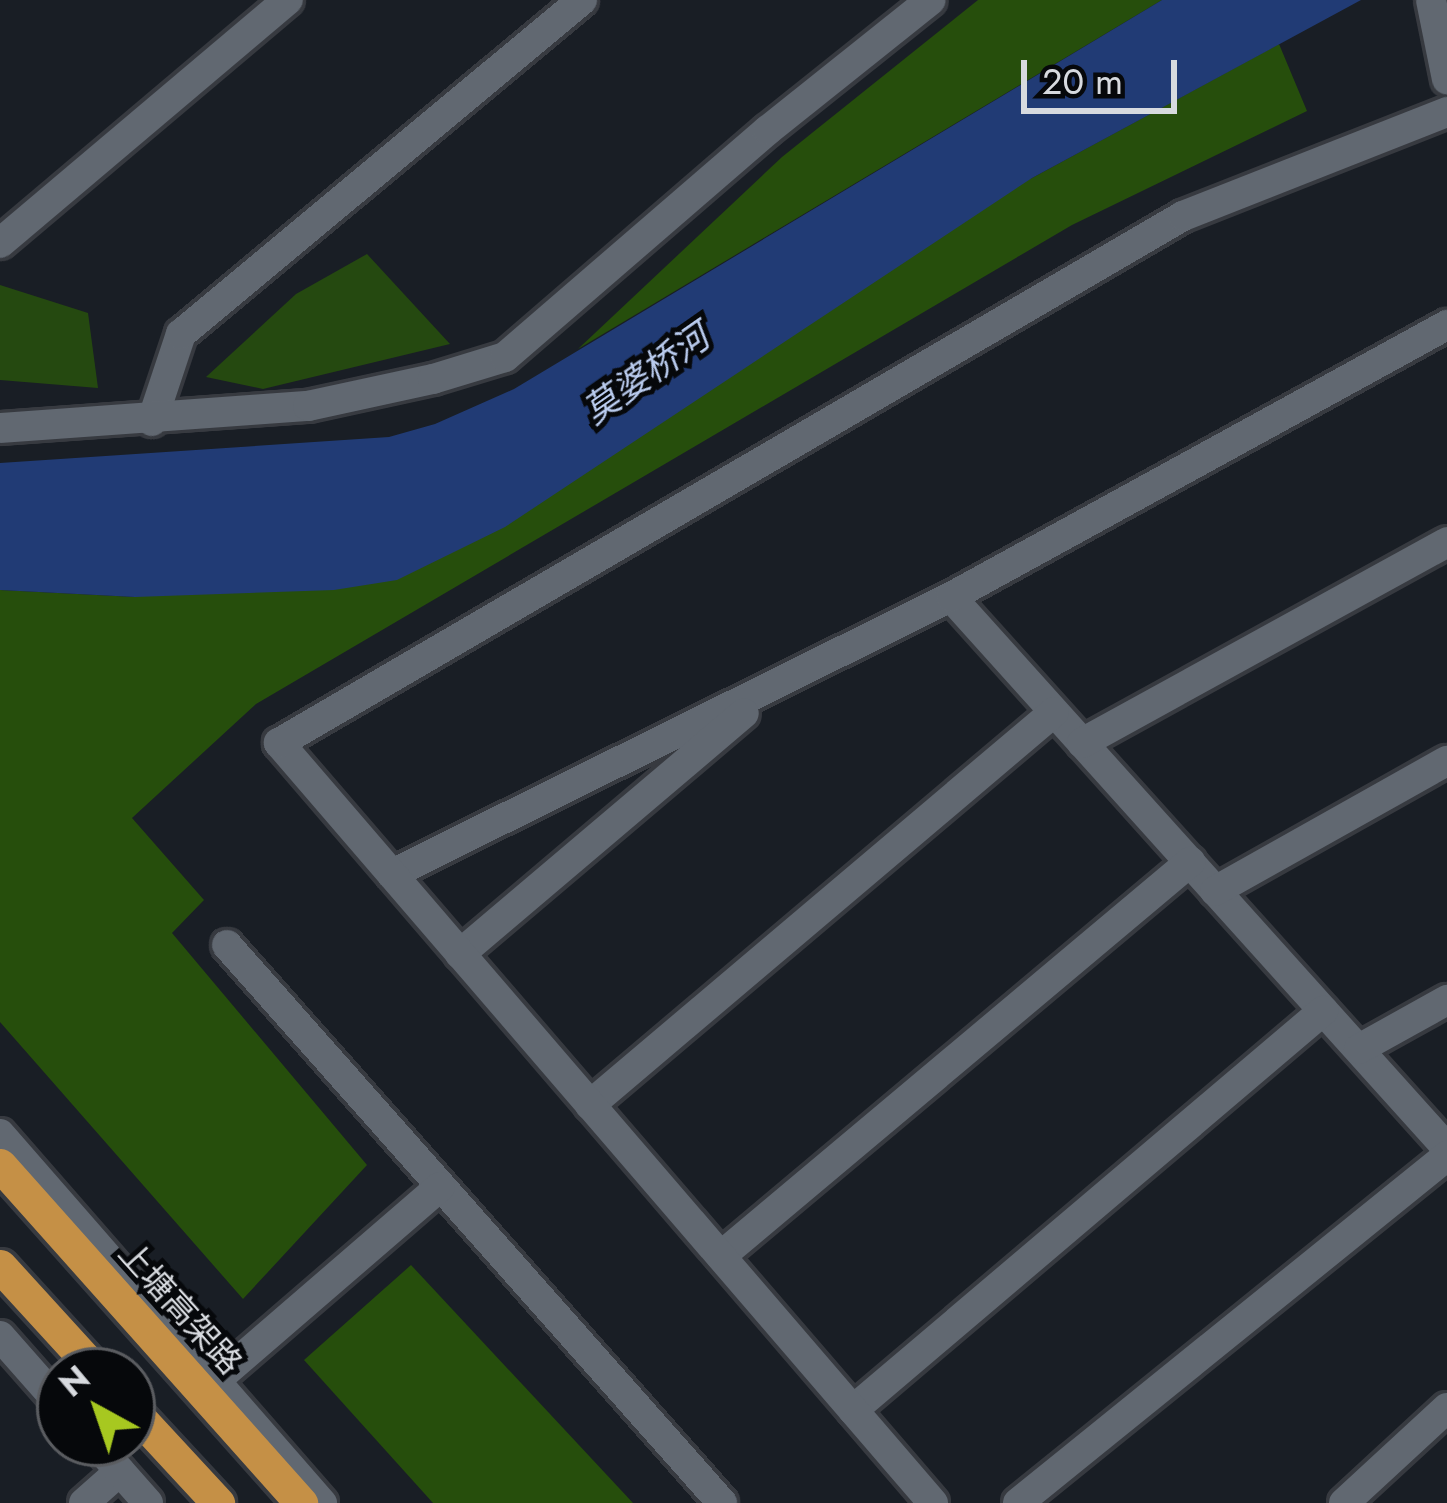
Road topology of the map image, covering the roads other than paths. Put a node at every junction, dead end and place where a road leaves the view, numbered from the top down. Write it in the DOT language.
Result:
graph roads {
  1 [pos="287,0"];
  2 [pos="583,0"];
  3 [pos="931,0"];
  4 [pos="1431,0"];
  5 [pos="1447,79"];
  6 [pos="1447,112"];
  7 [pos="0,243"];
  8 [pos="1447,325"];
  9 [pos="152,421"];
  10 [pos="0,428"];
  11 [pos="1447,542"];
  12 [pos="951,597"];
  13 [pos="783,680"];
  14 [pos="1054,712"];
  15 [pos="1082,742"];
  16 [pos="1447,761"];
  17 [pos="1190,862"];
  18 [pos="392,874"];
  19 [pos="1215,891"];
  20 [pos="227,945"];
  21 [pos="460,954"];
  22 [pos="1447,1000"];
  23 [pos="1323,1011"];
  24 [pos="1358,1049"];
  25 [pos="590,1105"];
  26 [pos="0,1135"];
  27 [pos="1447,1152"];
  28 [pos="0,1165"];
  29 [pos="440,1187"];
  30 [pos="721,1256"];
  31 [pos="0,1266"];
  32 [pos="0,1336"];
  33 [pos="74,1347"];
  34 [pos="36,1376"];
  35 [pos="215,1381"];
  36 [pos="1447,1408"];
  37 [pos="853,1410"];
  38 [pos="156,1436"];
  39 [pos="116,1467"];
  40 [pos="120,1471"];
  41 [pos="84,1503"];
  42 [pos="148,1503"];
  43 [pos="218,1503"];
  44 [pos="301,1503"];
  45 [pos="322,1503"];
  46 [pos="722,1503"];
  47 [pos="933,1503"];
  48 [pos="1018,1503"];
  49 [pos="1345,1503"];
  1 -- 7 [label="main road"];
  2 -- 9 [label="main road"];
  3 -- 9 [label="main road"];
  4 -- 5 [label="main road"];
  6 -- 18 [label="main road"];
  8 -- 12 [label="main road"];
  9 -- 10 [label="main road"];
  11 -- 15 [label="main road"];
  12 -- 13 [label="main road"];
  12 -- 14 [label="main road"];
  13 -- 18 [label="main road"];
  13 -- 21 [label="main road"];
  14 -- 15 [label="main road"];
  14 -- 25 [label="main road"];
  15 -- 17 [label="main road"];
  16 -- 19 [label="main road"];
  17 -- 19 [label="main road"];
  17 -- 30 [label="main road"];
  18 -- 21 [label="main road"];
  19 -- 23 [label="main road"];
  20 -- 29 [label="main road"];
  21 -- 25 [label="main road"];
  22 -- 24 [label="main road"];
  23 -- 24 [label="main road"];
  23 -- 37 [label="main road"];
  24 -- 27 [label="main road"];
  25 -- 30 [label="main road"];
  26 -- 35 [label="main road"];
  27 -- 48 [label="main road"];
  28 -- 44 [label="highway, 上塘高架路"];
  29 -- 35 [label="main road"];
  29 -- 46 [label="main road"];
  30 -- 37 [label="main road"];
  31 -- 33 [label="highway"];
  32 -- 34 [label="main road"];
  35 -- 45 [label="main road"];
  36 -- 49 [label="main road"];
  37 -- 47 [label="main road"];
  38 -- 43 [label="highway"];
  39 -- 40 [label="main road"];
  40 -- 41 [label="main road"];
  40 -- 42 [label="main road"];
}
